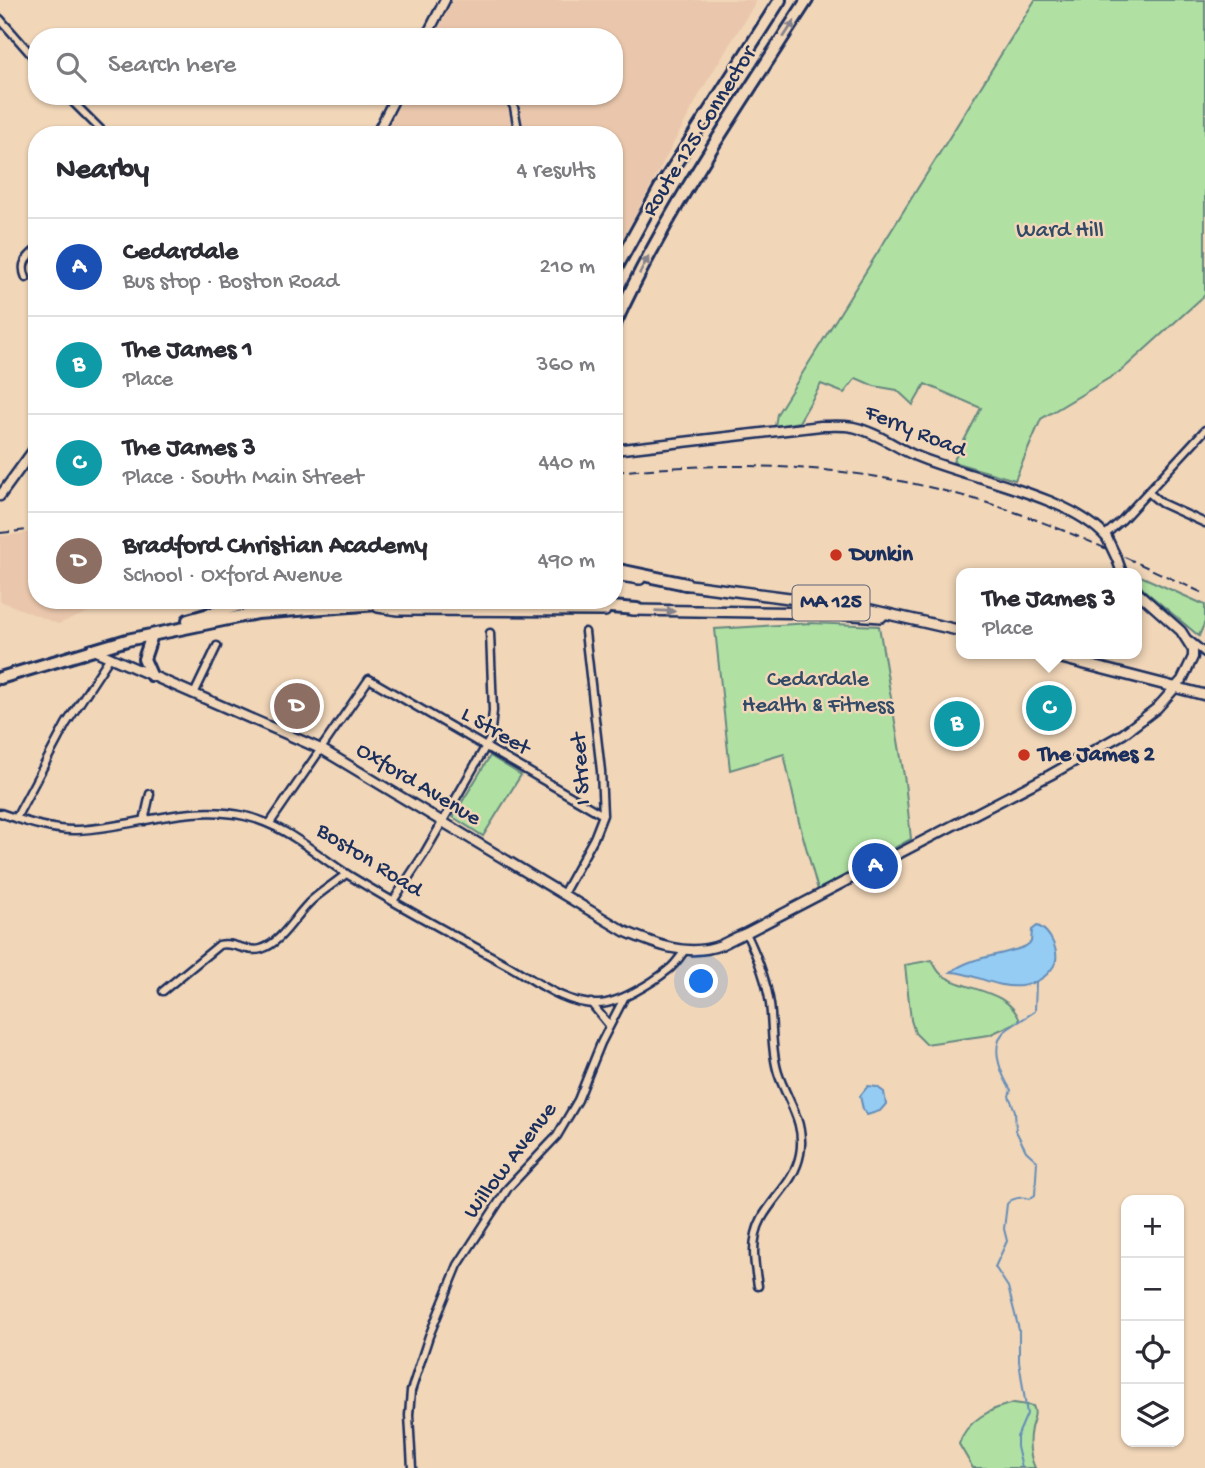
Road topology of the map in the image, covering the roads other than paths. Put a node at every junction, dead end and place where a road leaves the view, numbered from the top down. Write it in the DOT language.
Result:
graph roads {
  1 [pos="445,0"];
  2 [pos="780,0"];
  3 [pos="807,0"];
  4 [pos="0,19"];
  5 [pos="431,28"];
  6 [pos="28,51"];
  7 [pos="76,105"];
  8 [pos="391,105"];
  9 [pos="513,105"];
  10 [pos="97,126"];
  11 [pos="381,126"];
  12 [pos="517,126"];
  13 [pos="623,256"];
  14 [pos="28,258"];
  15 [pos="26,278"];
  16 [pos="623,308"];
  17 [pos="1205,430"];
  18 [pos="623,449"];
  19 [pos="28,457"];
  20 [pos="1148,492"];
  21 [pos="0,496"];
  22 [pos="1205,523"];
  23 [pos="1106,536"];
  24 [pos="1120,568"];
  25 [pos="623,571"];
  26 [pos="623,576"];
  27 [pos="686,584"];
  28 [pos="1142,597"];
  29 [pos="623,608"];
  30 [pos="227,609"];
  31 [pos="304,609"];
  32 [pos="389,609"];
  33 [pos="637,609"];
  34 [pos="885,613"];
  35 [pos="956,630"];
  36 [pos="585,632"];
  37 [pos="490,633"];
  38 [pos="152,635"];
  39 [pos="1188,639"];
  40 [pos="127,640"];
  41 [pos="217,646"];
  42 [pos="92,649"];
  43 [pos="1205,653"];
  44 [pos="110,657"];
  45 [pos="1065,659"];
  46 [pos="150,675"];
  47 [pos="0,678"];
  48 [pos="1176,688"];
  49 [pos="194,694"];
  50 [pos="1205,695"];
  51 [pos="486,748"];
  52 [pos="323,750"];
  53 [pos="150,794"];
  54 [pos="0,813"];
  55 [pos="603,815"];
  56 [pos="16,818"];
  57 [pos="144,821"];
  58 [pos="441,821"];
  59 [pos="270,823"];
  60 [pos="346,874"];
  61 [pos="563,894"];
  62 [pos="393,901"];
  63 [pos="746,933"];
  64 [pos="685,950"];
  65 [pos="163,991"];
  66 [pos="624,998"];
  67 [pos="591,1003"];
  68 [pos="609,1026"];
  69 [pos="758,1286"];
  70 [pos="412,1468"];
  1 -- 5 [label="street"];
  2 -- 13 [label="highway, Route 125 Connector"];
  16 -- 3 [label="highway, Route 125 Connector, one-way"];
  4 -- 6 [label="street"];
  7 -- 10 [label="street"];
  8 -- 11 [label="street"];
  9 -- 12 [label="street"];
  14 -- 15 [label="street"];
  17 -- 20 [label="street"];
  18 -- 23 [label="street, Ferry Road"];
  19 -- 21 [label="street"];
  20 -- 22 [label="street"];
  20 -- 23 [label="street"];
  23 -- 24 [label="street, Ferry Road, bridge"];
  25 -- 27 [label="highway"];
  26 -- 27 [label="main road, MA 125"];
  27 -- 34 [label="main road, MA 125"];
  28 -- 39 [label="street"];
  29 -- 33 [label="highway"];
  30 -- 40 [label="highway, MA 125"];
  31 -- 38 [label="highway, MA 125"];
  32 -- 33 [label="main road, MA 125"];
  33 -- 34 [label="main road, MA 125, one-way"];
  34 -- 35 [label="main road, MA 125"];
  36 -- 55 [label="street, I Street"];
  37 -- 51 [label="street"];
  38 -- 40 [label="highway, MA 125"];
  38 -- 46 [label="highway"];
  39 -- 43 [label="street"];
  39 -- 48 [label="street"];
  40 -- 42 [label="highway, MA 125"];
  41 -- 49 [label="street"];
  42 -- 44 [label="street, Oxford Avenue"];
  42 -- 47 [label="highway, MA 125"];
  44 -- 46 [label="street, Oxford Avenue"];
  44 -- 56 [label="street"];
  45 -- 48 [label="main road"];
  46 -- 49 [label="street, Oxford Avenue"];
  48 -- 50 [label="main road"];
  48 -- 63 [label="street"];
  49 -- 52 [label="street, Oxford Avenue"];
  51 -- 52 [label="street, L Street"];
  51 -- 55 [label="street, L Street"];
  51 -- 58 [label="street"];
  52 -- 58 [label="street, Oxford Avenue"];
  52 -- 59 [label="street"];
  53 -- 57 [label="street"];
  54 -- 56 [label="street, Boston Road"];
  55 -- 61 [label="street, I Street"];
  56 -- 57 [label="street, Boston Road"];
  57 -- 59 [label="street, Boston Road"];
  58 -- 61 [label="street, Oxford Avenue"];
  58 -- 62 [label="street"];
  59 -- 60 [label="street, Boston Road"];
  60 -- 62 [label="street, Boston Road"];
  60 -- 65 [label="street"];
  61 -- 64 [label="street, Oxford Avenue"];
  62 -- 67 [label="street, Boston Road"];
  63 -- 64 [label="street, Oxford Avenue"];
  63 -- 69 [label="street"];
  64 -- 66 [label="street, Boston Road"];
  66 -- 67 [label="street, Boston Road"];
  66 -- 68 [label="street, Willow Avenue"];
  67 -- 68 [label="street"];
  68 -- 70 [label="street, Willow Avenue"];
}
